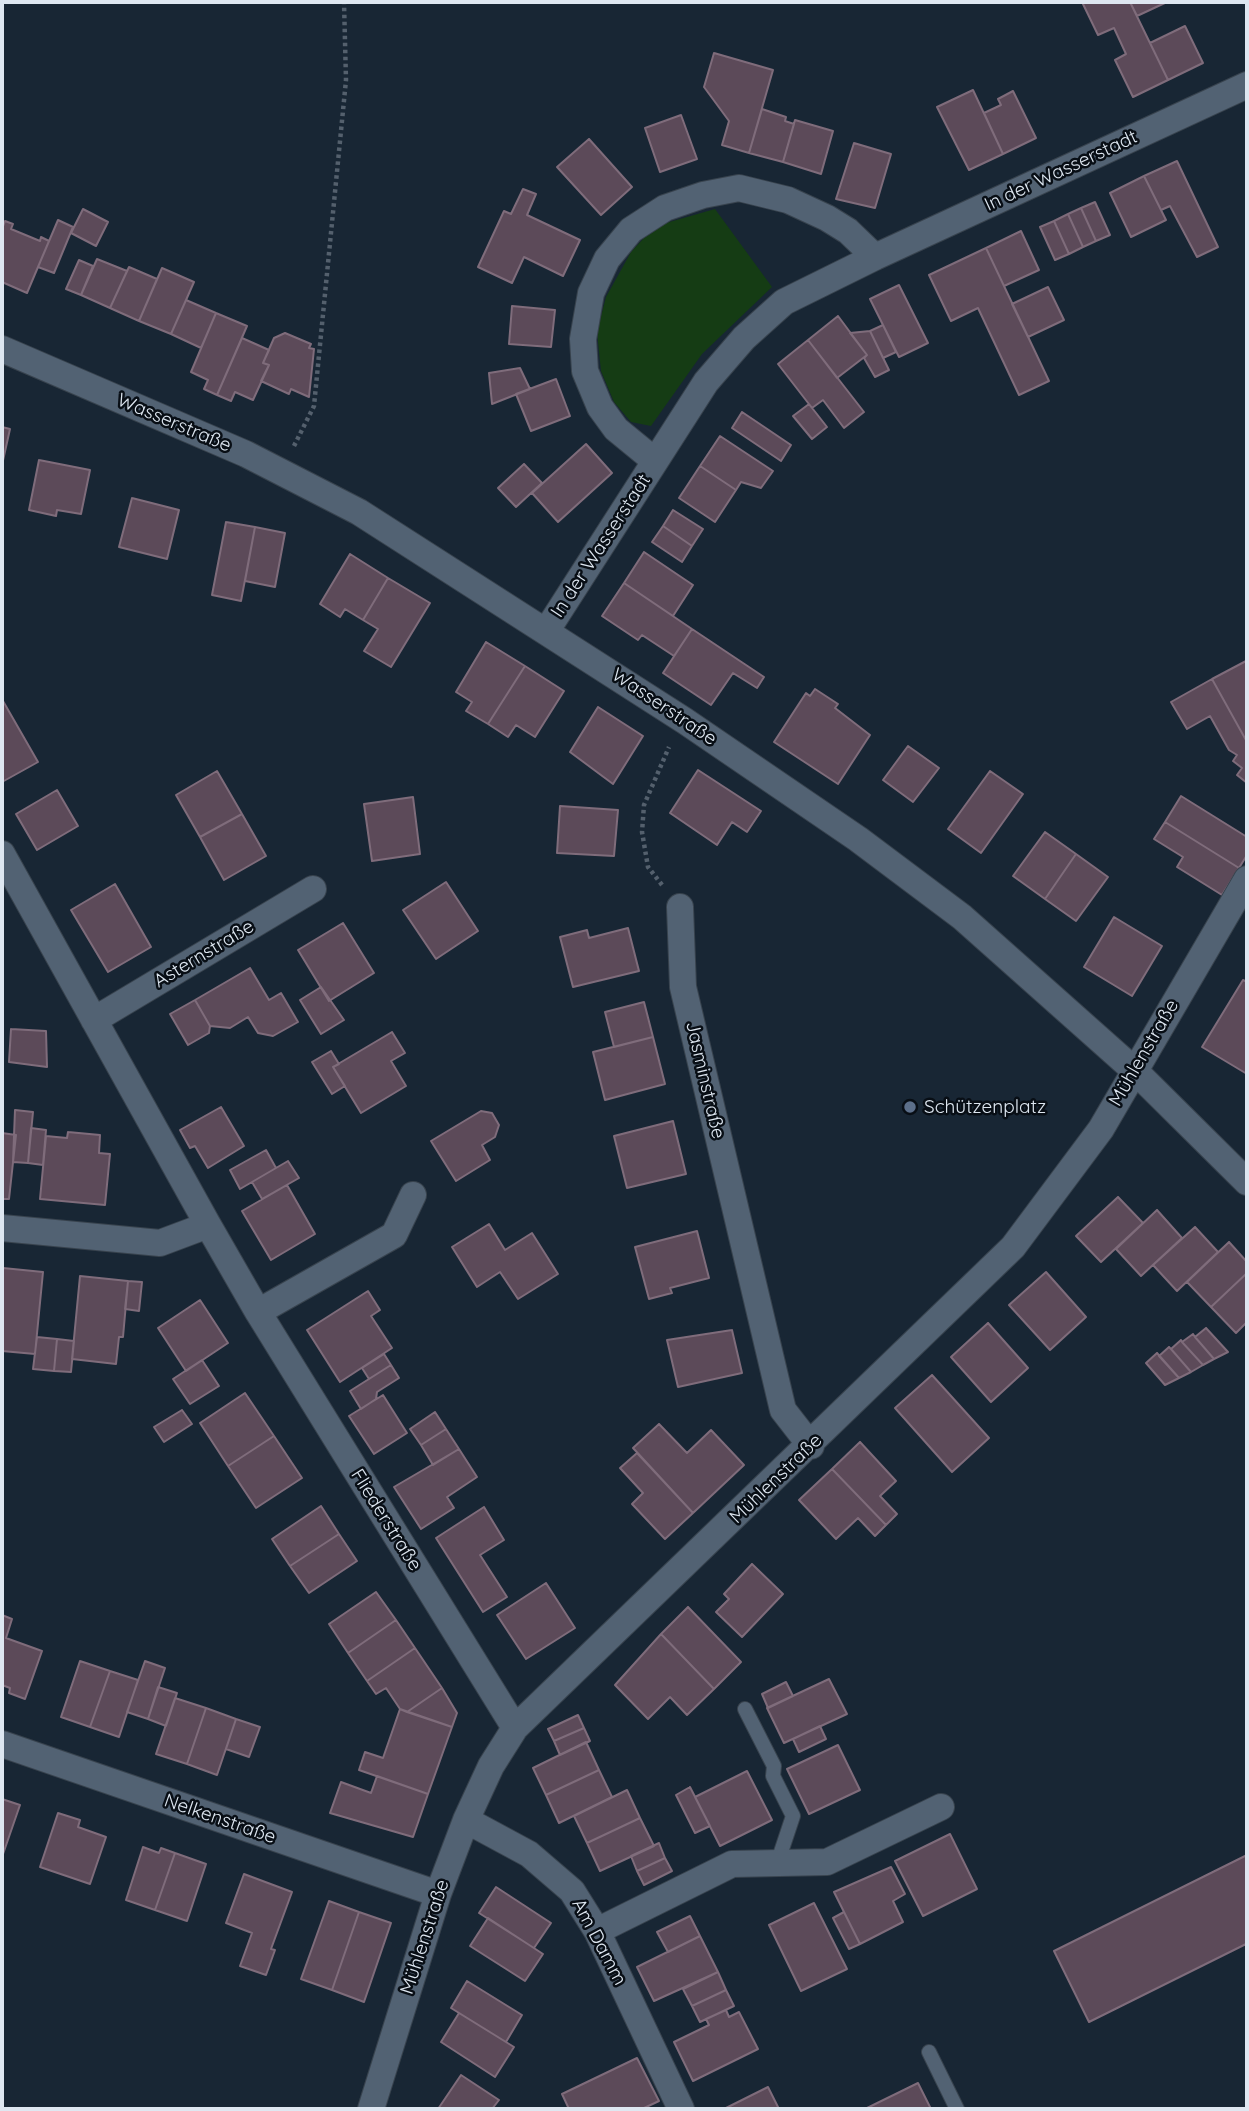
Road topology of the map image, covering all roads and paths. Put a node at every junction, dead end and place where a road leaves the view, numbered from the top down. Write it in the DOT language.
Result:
graph roads {
  1 [pos="344,2"];
  2 [pos="1247,85"];
  3 [pos="875,257"];
  4 [pos="2,349"];
  5 [pos="655,461"];
  6 [pos="281,471"];
  7 [pos="547,630"];
  8 [pos="685,721"];
  9 [pos="2,854"];
  10 [pos="1247,879"];
  11 [pos="313,889"];
  12 [pos="680,907"];
  13 [pos="94,1020"];
  14 [pos="1134,1070"];
  15 [pos="1247,1182"];
  16 [pos="413,1195"];
  17 [pos="208,1224"];
  18 [pos="2,1228"];
  19 [pos="258,1312"];
  20 [pos="811,1446"];
  21 [pos="745,1709"];
  22 [pos="515,1728"];
  23 [pos="2,1744"];
  24 [pos="941,1807"];
  25 [pos="466,1820"];
  26 [pos="777,1864"];
  27 [pos="438,1894"];
  28 [pos="597,1931"];
  29 [pos="929,2052"];
  30 [pos="371,2109"];
  31 [pos="681,2109"];
  32 [pos="957,2109"];
  1 -- 6 [label="path"];
  2 -- 3 [label="street, In der Wasserstadt"];
  3 -- 5 [label="street, In der Wasserstadt"];
  3 -- 5 [label="street, In der Wasserstadt"];
  4 -- 6 [label="street, Wasserstraße"];
  5 -- 7 [label="street, In der Wasserstadt"];
  6 -- 7 [label="street, Wasserstraße"];
  7 -- 8 [label="street, Wasserstraße"];
  8 -- 12 [label="path"];
  8 -- 14 [label="street, Wasserstraße"];
  9 -- 13 [label="street"];
  10 -- 14 [label="street, Mühlenstraße"];
  11 -- 13 [label="street, Asternstraße"];
  12 -- 20 [label="street, Jasminstraße"];
  13 -- 17 [label="street"];
  14 -- 15 [label="street, Wasserstraße"];
  14 -- 20 [label="street, Mühlenstraße"];
  16 -- 19 [label="street"];
  17 -- 18 [label="street"];
  17 -- 19 [label="street, Fliederstraße"];
  19 -- 22 [label="street, Fliederstraße"];
  20 -- 22 [label="street, Mühlenstraße"];
  21 -- 26 [label="lane"];
  22 -- 25 [label="street, Mühlenstraße"];
  23 -- 27 [label="street, Nelkenstraße"];
  24 -- 26 [label="street"];
  25 -- 27 [label="street, Mühlenstraße"];
  25 -- 28 [label="street, Am Damm"];
  26 -- 28 [label="street"];
  27 -- 30 [label="street, Mühlenstraße"];
  28 -- 31 [label="street, Am Damm"];
  29 -- 32 [label="lane"];
}
